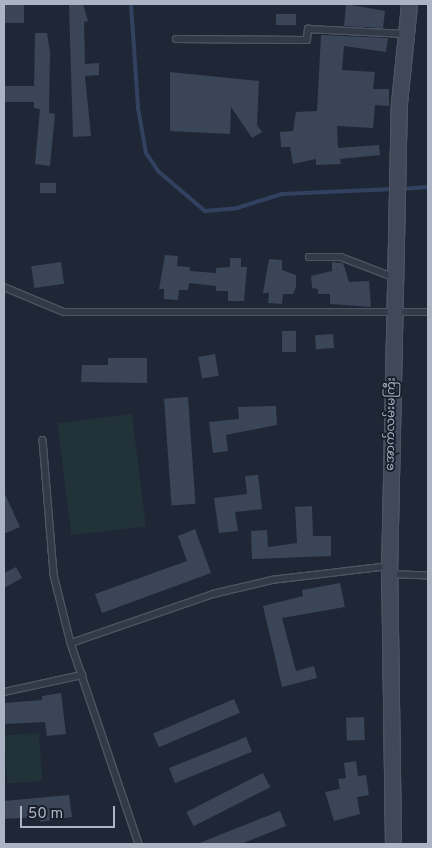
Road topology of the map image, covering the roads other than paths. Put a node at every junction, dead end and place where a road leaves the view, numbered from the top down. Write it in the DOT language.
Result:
graph roads {
  1 [pos="409,4"];
  2 [pos="406,34"];
  3 [pos="176,39"];
  4 [pos="309,257"];
  5 [pos="395,278"];
  6 [pos="4,287"];
  7 [pos="428,312"];
  8 [pos="394,314"];
  9 [pos="43,440"];
  10 [pos="389,570"];
  11 [pos="428,575"];
  12 [pos="72,643"];
  13 [pos="82,675"];
  14 [pos="4,692"];
  15 [pos="139,844"];
  16 [pos="393,844"];
  1 -- 2 [label="main road, အောက်လမ်းမကြီး"];
  2 -- 3 [label="lane"];
  2 -- 5 [label="main road, အောက်လမ်းမကြီး"];
  4 -- 5 [label="lane"];
  5 -- 8 [label="main road, အောက်လမ်းမကြီး"];
  6 -- 8 [label="lane"];
  7 -- 8 [label="lane"];
  8 -- 10 [label="main road, အောက်လမ်းမကြီး"];
  9 -- 12 [label="lane"];
  10 -- 11 [label="lane"];
  10 -- 12 [label="lane"];
  10 -- 16 [label="main road, အောက်လမ်းမကြီး"];
  12 -- 13 [label="lane"];
  13 -- 14 [label="lane"];
  13 -- 15 [label="lane"];
}
